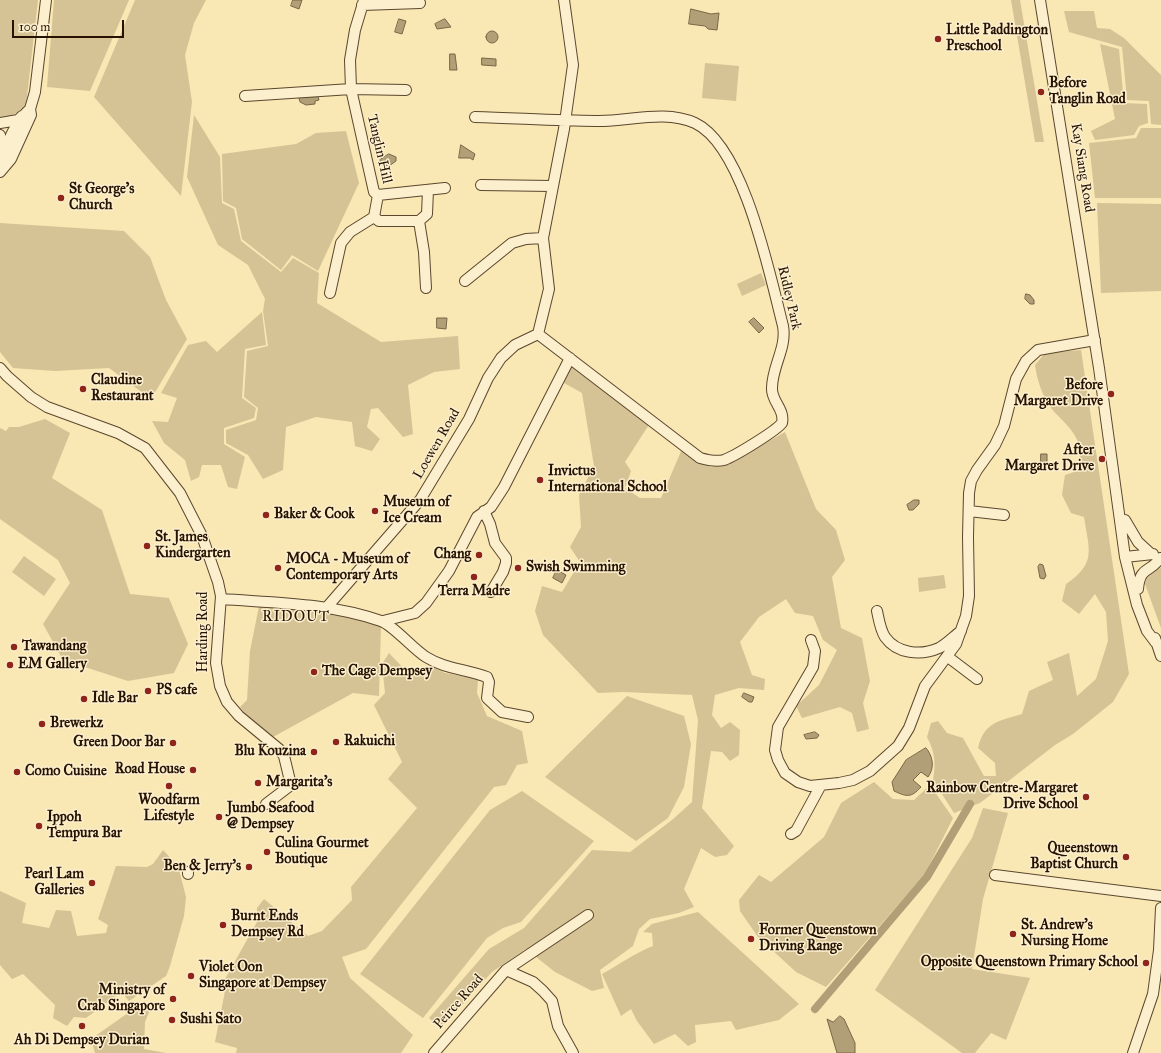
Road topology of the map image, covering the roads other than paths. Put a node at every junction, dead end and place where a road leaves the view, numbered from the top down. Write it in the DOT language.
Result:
graph roads {
  1 [pos="46,0"];
  2 [pos="564,0"];
  3 [pos="1040,0"];
  4 [pos="363,2"];
  5 [pos="420,3"];
  6 [pos="351,89"];
  7 [pos="406,90"];
  8 [pos="245,96"];
  9 [pos="26,112"];
  10 [pos="475,117"];
  11 [pos="565,120"];
  12 [pos="0,123"];
  13 [pos="0,128"];
  14 [pos="0,135"];
  15 [pos="17,136"];
  16 [pos="3,156"];
  17 [pos="0,172"];
  18 [pos="481,185"];
  19 [pos="552,186"];
  20 [pos="445,188"];
  21 [pos="428,190"];
  22 [pos="378,195"];
  23 [pos="374,217"];
  24 [pos="419,221"];
  25 [pos="543,238"];
  26 [pos="465,281"];
  27 [pos="426,288"];
  28 [pos="330,293"];
  29 [pos="538,334"];
  30 [pos="1095,340"];
  31 [pos="570,358"];
  32 [pos="0,368"];
  33 [pos="1117,489"];
  34 [pos="484,511"];
  35 [pos="969,511"];
  36 [pos="1004,515"];
  37 [pos="1125,520"];
  38 [pos="1158,556"];
  39 [pos="1128,559"];
  40 [pos="1138,589"];
  41 [pos="492,592"];
  42 [pos="222,599"];
  43 [pos="327,607"];
  44 [pos="877,611"];
  45 [pos="383,621"];
  46 [pos="961,632"];
  47 [pos="812,640"];
  48 [pos="1156,643"];
  49 [pos="1161,656"];
  50 [pos="948,657"];
  51 [pos="977,679"];
  52 [pos="528,717"];
  53 [pos="821,785"];
  54 [pos="266,804"];
  55 [pos="790,834"];
  56 [pos="995,875"];
  57 [pos="1161,896"];
  58 [pos="1161,908"];
  59 [pos="588,915"];
  60 [pos="506,970"];
  61 [pos="434,1053"];
  62 [pos="573,1053"];
  63 [pos="1134,1053"];
  1 -- 9 [label="street"];
  2 -- 11 [label="street"];
  3 -- 30 [label="street, Kay Siang Road"];
  4 -- 5 [label="street, Tanglin Hill"];
  4 -- 6 [label="street, Tanglin Hill"];
  6 -- 7 [label="street"];
  6 -- 8 [label="street"];
  6 -- 22 [label="street, Tanglin Hill"];
  9 -- 12 [label="street"];
  9 -- 15 [label="street"];
  10 -- 11 [label="street, Ridley Park"];
  11 -- 19 [label="street"];
  11 -- 31 [label="street, Ridley Park"];
  13 -- 15 [label="street"];
  14 -- 16 [label="street"];
  15 -- 16 [label="street"];
  15 -- 17 [label="street"];
  16 -- 17 [label="street"];
  18 -- 19 [label="street"];
  19 -- 25 [label="street"];
  20 -- 21 [label="street, Tanglin Hill"];
  21 -- 22 [label="street, Tanglin Hill"];
  21 -- 24 [label="street"];
  22 -- 23 [label="street"];
  23 -- 24 [label="street"];
  23 -- 28 [label="street"];
  24 -- 27 [label="street"];
  25 -- 26 [label="street"];
  25 -- 29 [label="street"];
  29 -- 31 [label="street, Ridley Park"];
  29 -- 43 [label="street, Loewen Road"];
  30 -- 33 [label="street, Kay Siang Road"];
  30 -- 35 [label="street"];
  31 -- 34 [label="street"];
  32 -- 42 [label="street, Harding Road"];
  33 -- 37 [label="street, Kay Siang Road"];
  33 -- 39 [label="street, Kay Siang Road"];
  34 -- 41 [label="street"];
  34 -- 45 [label="street"];
  35 -- 36 [label="street"];
  35 -- 46 [label="street"];
  37 -- 38 [label="street"];
  37 -- 39 [label="street, Kay Siang Road"];
  38 -- 39 [label="street"];
  38 -- 40 [label="street"];
  39 -- 40 [label="street"];
  39 -- 48 [label="street"];
  40 -- 48 [label="street"];
  42 -- 43 [label="street"];
  42 -- 54 [label="street, Harding Road"];
  43 -- 45 [label="street"];
  44 -- 46 [label="street"];
  45 -- 52 [label="street"];
  46 -- 50 [label="street"];
  47 -- 53 [label="street"];
  48 -- 49 [label="street"];
  50 -- 51 [label="street"];
  50 -- 53 [label="street"];
  53 -- 55 [label="street"];
  56 -- 57 [label="street"];
  58 -- 63 [label="street"];
  59 -- 60 [label="street, Peirce Road"];
  60 -- 61 [label="street, Peirce Road"];
  60 -- 62 [label="street"];
}
